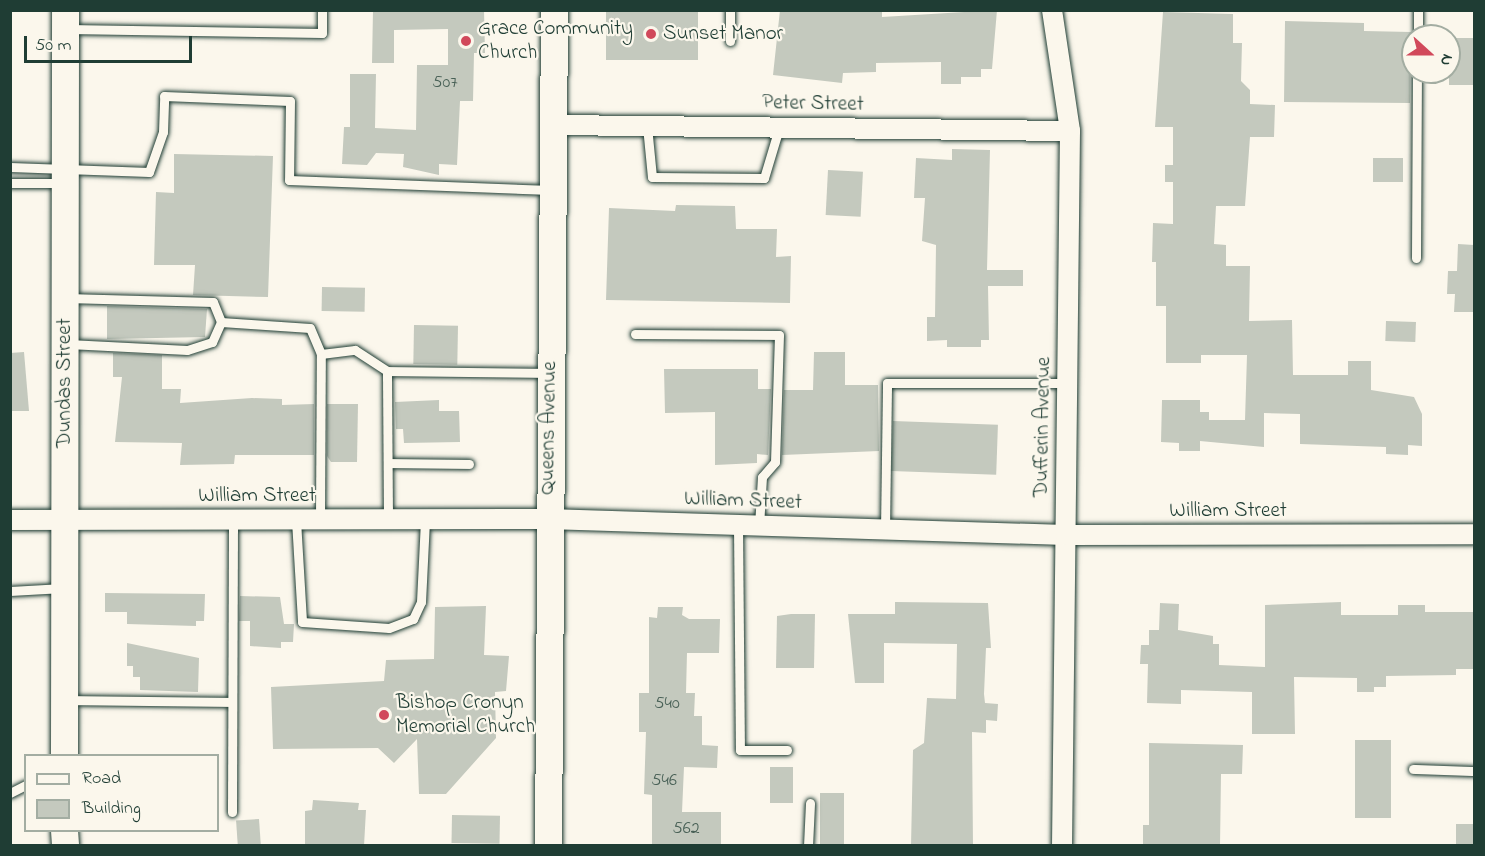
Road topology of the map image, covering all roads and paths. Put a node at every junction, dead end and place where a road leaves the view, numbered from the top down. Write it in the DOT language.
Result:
graph roads {
  1 [pos="322,10"];
  2 [pos="554,10"];
  3 [pos="730,10"];
  4 [pos="1052,10"];
  5 [pos="65,20"];
  6 [pos="730,41"];
  7 [pos="1417,84"];
  8 [pos="555,125"];
  9 [pos="647,126"];
  10 [pos="779,128"];
  11 [pos="1070,131"];
  12 [pos="10,167"];
  13 [pos="65,175"];
  14 [pos="10,183"];
  15 [pos="554,190"];
  16 [pos="1416,258"];
  17 [pos="64,298"];
  18 [pos="221,322"];
  19 [pos="635,334"];
  20 [pos="65,344"];
  21 [pos="321,354"];
  22 [pos="387,371"];
  23 [pos="549,373"];
  24 [pos="1067,383"];
  25 [pos="388,463"];
  26 [pos="469,464"];
  27 [pos="548,519"];
  28 [pos="10,520"];
  29 [pos="65,520"];
  30 [pos="232,520"];
  31 [pos="296,520"];
  32 [pos="320,520"];
  33 [pos="388,520"];
  34 [pos="425,520"];
  35 [pos="738,525"];
  36 [pos="759,526"];
  37 [pos="885,530"];
  38 [pos="1474,534"];
  39 [pos="1066,535"];
  40 [pos="65,588"];
  41 [pos="10,591"];
  42 [pos="65,700"];
  43 [pos="231,702"];
  44 [pos="787,750"];
  45 [pos="64,754"];
  46 [pos="1413,770"];
  47 [pos="1474,771"];
  48 [pos="24,786"];
  49 [pos="10,793"];
  50 [pos="810,803"];
  51 [pos="232,812"];
  52 [pos="548,846"];
  53 [pos="808,846"];
  54 [pos="1062,846"];
  1 -- 5 [label="lane"];
  2 -- 8 [label="main road, Queens Avenue"];
  3 -- 6 [label="lane"];
  4 -- 11 [label="street, Dufferin Avenue"];
  5 -- 13 [label="main road, Dundas Street"];
  7 -- 16 [label="lane"];
  8 -- 9 [label="street, Peter Street"];
  8 -- 15 [label="main road, Queens Avenue"];
  9 -- 10 [label="street, Peter Street"];
  9 -- 10 [label="lane"];
  10 -- 11 [label="street, Peter Street"];
  11 -- 24 [label="street, Dufferin Avenue"];
  12 -- 13 [label="lane"];
  13 -- 14 [label="lane"];
  13 -- 15 [label="lane"];
  13 -- 17 [label="main road, Dundas Street"];
  15 -- 23 [label="main road, Queens Avenue"];
  17 -- 18 [label="lane"];
  17 -- 20 [label="main road, Dundas Street"];
  18 -- 20 [label="lane"];
  18 -- 21 [label="lane"];
  19 -- 36 [label="lane"];
  20 -- 29 [label="main road, Dundas Street"];
  21 -- 22 [label="lane"];
  21 -- 32 [label="lane"];
  22 -- 23 [label="lane"];
  22 -- 25 [label="lane"];
  23 -- 27 [label="main road, Queens Avenue"];
  24 -- 37 [label="lane"];
  24 -- 39 [label="street, Dufferin Avenue"];
  25 -- 26 [label="lane"];
  25 -- 33 [label="lane"];
  27 -- 34 [label="street, William Street"];
  27 -- 35 [label="street, William Street"];
  27 -- 52 [label="main road, Queens Avenue"];
  28 -- 29 [label="street, William Street"];
  29 -- 30 [label="street, William Street"];
  29 -- 40 [label="main road, Dundas Street"];
  30 -- 31 [label="street, William Street"];
  30 -- 43 [label="lane"];
  31 -- 32 [label="street, William Street"];
  31 -- 34 [label="lane"];
  32 -- 33 [label="street, William Street"];
  33 -- 34 [label="street, William Street"];
  35 -- 36 [label="street, William Street"];
  35 -- 44 [label="lane"];
  36 -- 37 [label="street, William Street"];
  37 -- 39 [label="street, William Street"];
  38 -- 39 [label="street, William Street"];
  39 -- 54 [label="street, Dufferin Avenue"];
  40 -- 41 [label="lane"];
  40 -- 42 [label="main road, Dundas Street"];
  42 -- 43 [label="lane"];
  42 -- 45 [label="main road, Dundas Street"];
  43 -- 51 [label="lane"];
  46 -- 47 [label="lane"];
  48 -- 49 [label="lane"];
  50 -- 53 [label="lane"];
}
